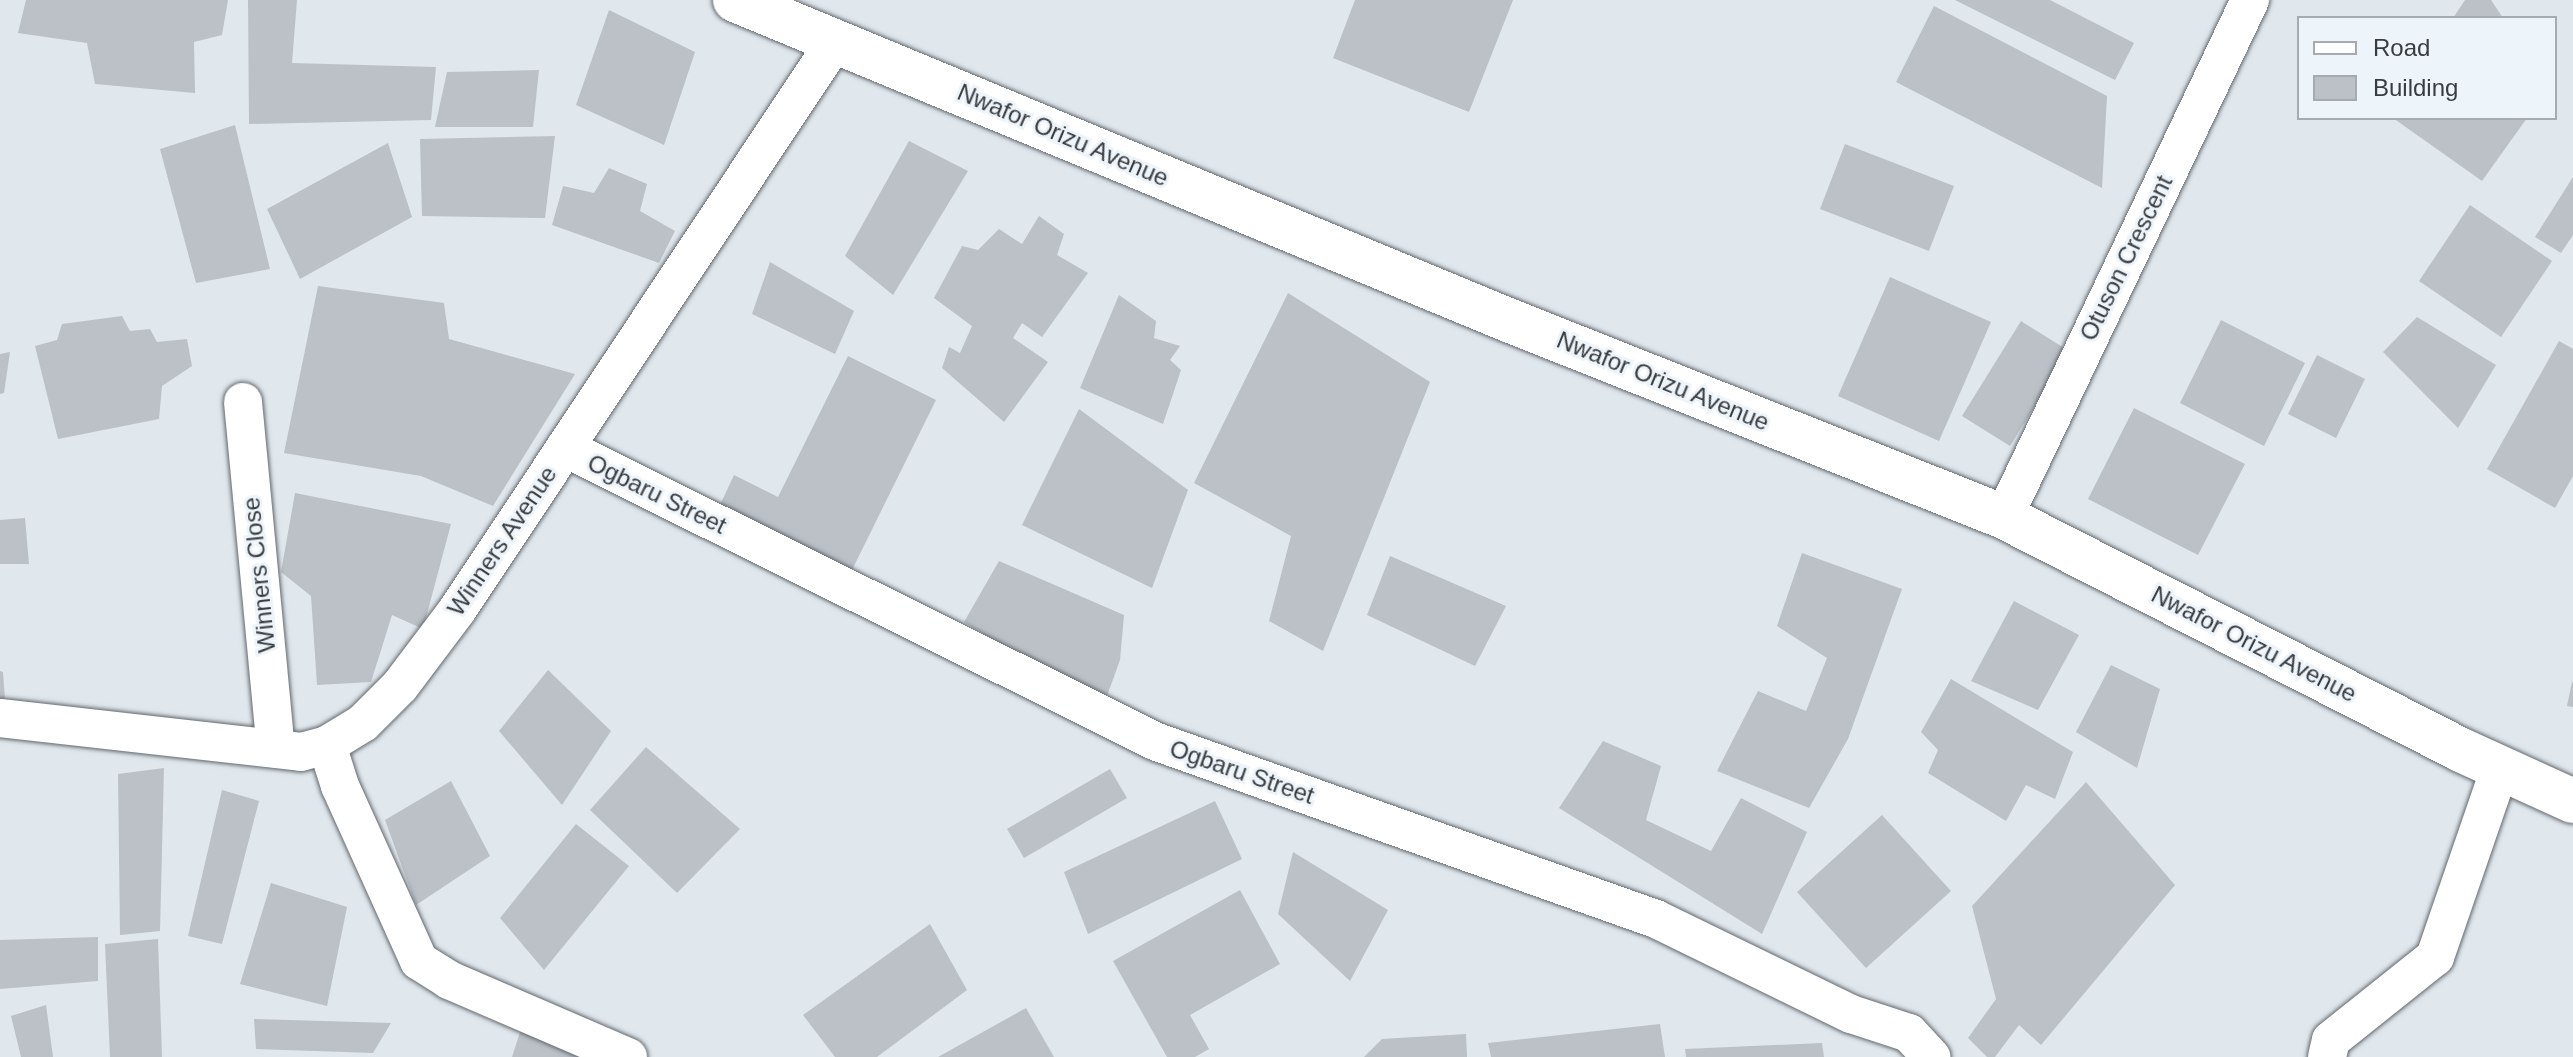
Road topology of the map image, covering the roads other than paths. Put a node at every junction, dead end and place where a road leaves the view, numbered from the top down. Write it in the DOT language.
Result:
graph roads {
  1 [pos="735,0"];
  2 [pos="2250,0"];
  3 [pos="836,40"];
  4 [pos="243,402"];
  5 [pos="565,448"];
  6 [pos="2004,517"];
  7 [pos="0,718"];
  8 [pos="327,745"];
  9 [pos="276,748"];
  10 [pos="2500,768"];
  11 [pos="2573,801"];
  12 [pos="628,1057"];
  13 [pos="1931,1057"];
  14 [pos="2327,1057"];
  1 -- 3 [label="street, Nwafor Orizu Avenue"];
  2 -- 6 [label="street, Otuson Crescent"];
  3 -- 5 [label="street, Winners Avenue"];
  3 -- 6 [label="street, Nwafor Orizu Avenue"];
  4 -- 9 [label="street, Winners Close"];
  5 -- 8 [label="street, Winners Avenue"];
  5 -- 13 [label="street, Ogbaru Street"];
  6 -- 10 [label="street, Nwafor Orizu Avenue"];
  7 -- 9 [label="street, Winners Avenue"];
  8 -- 9 [label="street, Winners Avenue"];
  8 -- 12 [label="street"];
  10 -- 11 [label="street, Nwafor Orizu Avenue"];
  10 -- 14 [label="street"];
}
